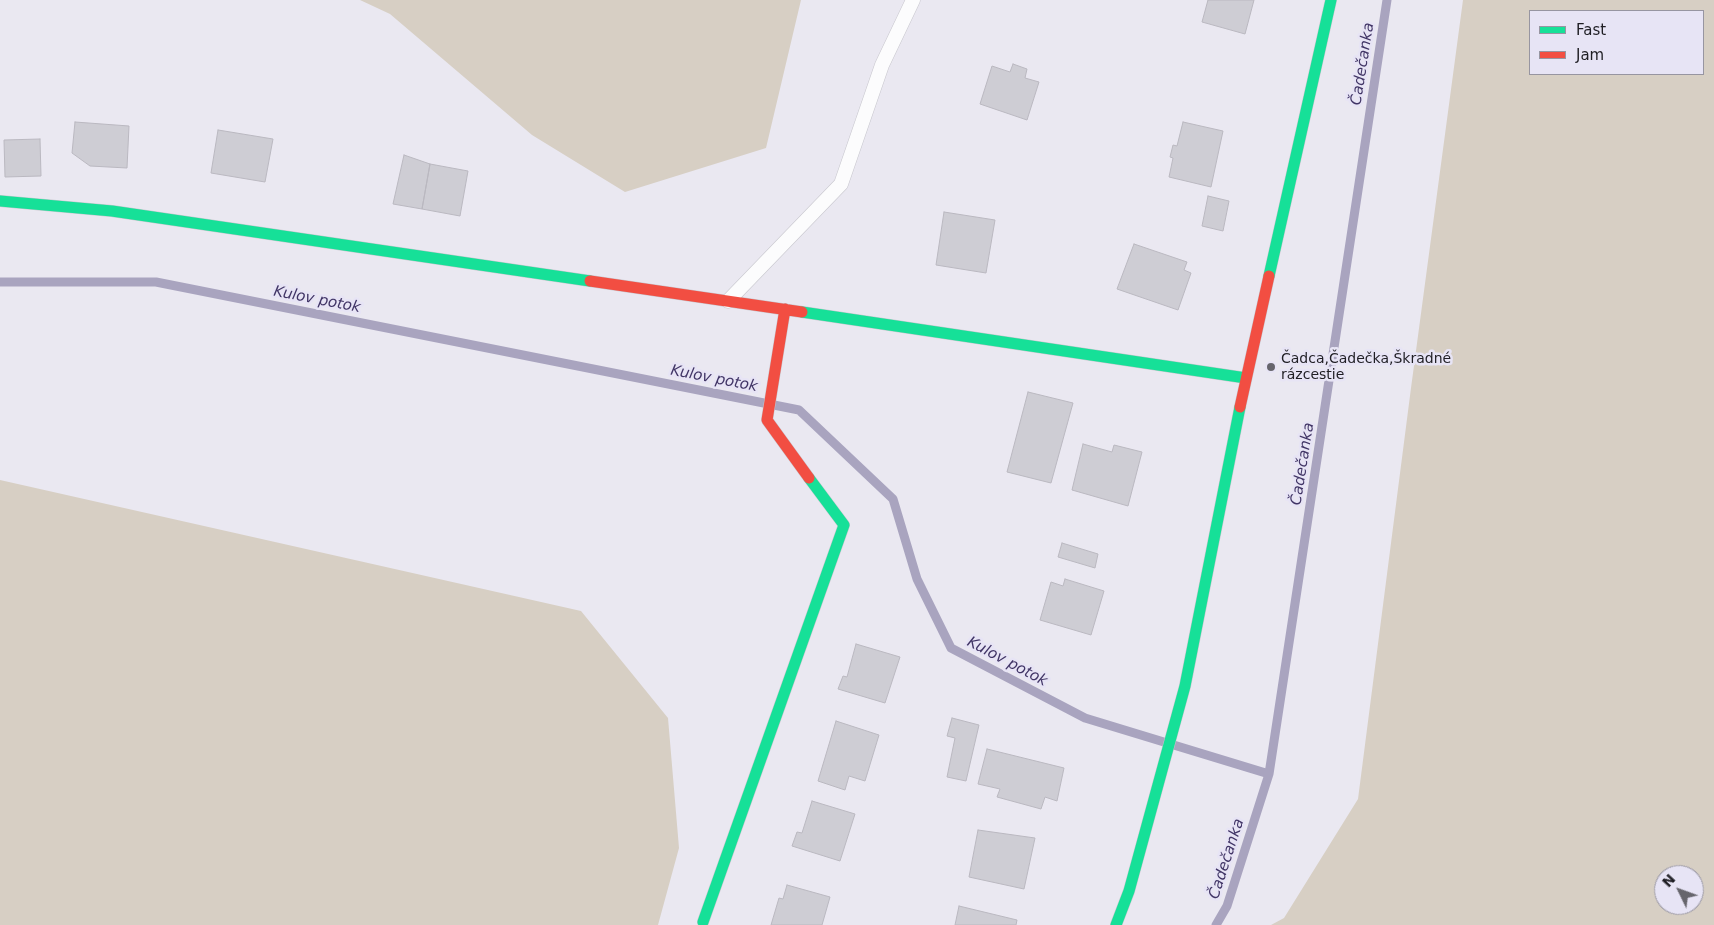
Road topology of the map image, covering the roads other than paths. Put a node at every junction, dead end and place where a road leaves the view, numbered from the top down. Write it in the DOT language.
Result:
graph roads {
  1 [pos="913,0"];
  2 [pos="1331,0"];
  3 [pos="0,201"];
  4 [pos="728,301"];
  5 [pos="784,309"];
  6 [pos="1246,378"];
  7 [pos="703,922"];
  8 [pos="1116,925"];
  1 -- 4 [label="lane"];
  2 -- 6 [label="street"];
  3 -- 4 [label="street"];
  4 -- 5 [label="street"];
  5 -- 6 [label="street"];
  5 -- 7 [label="street"];
  6 -- 8 [label="street"];
}
